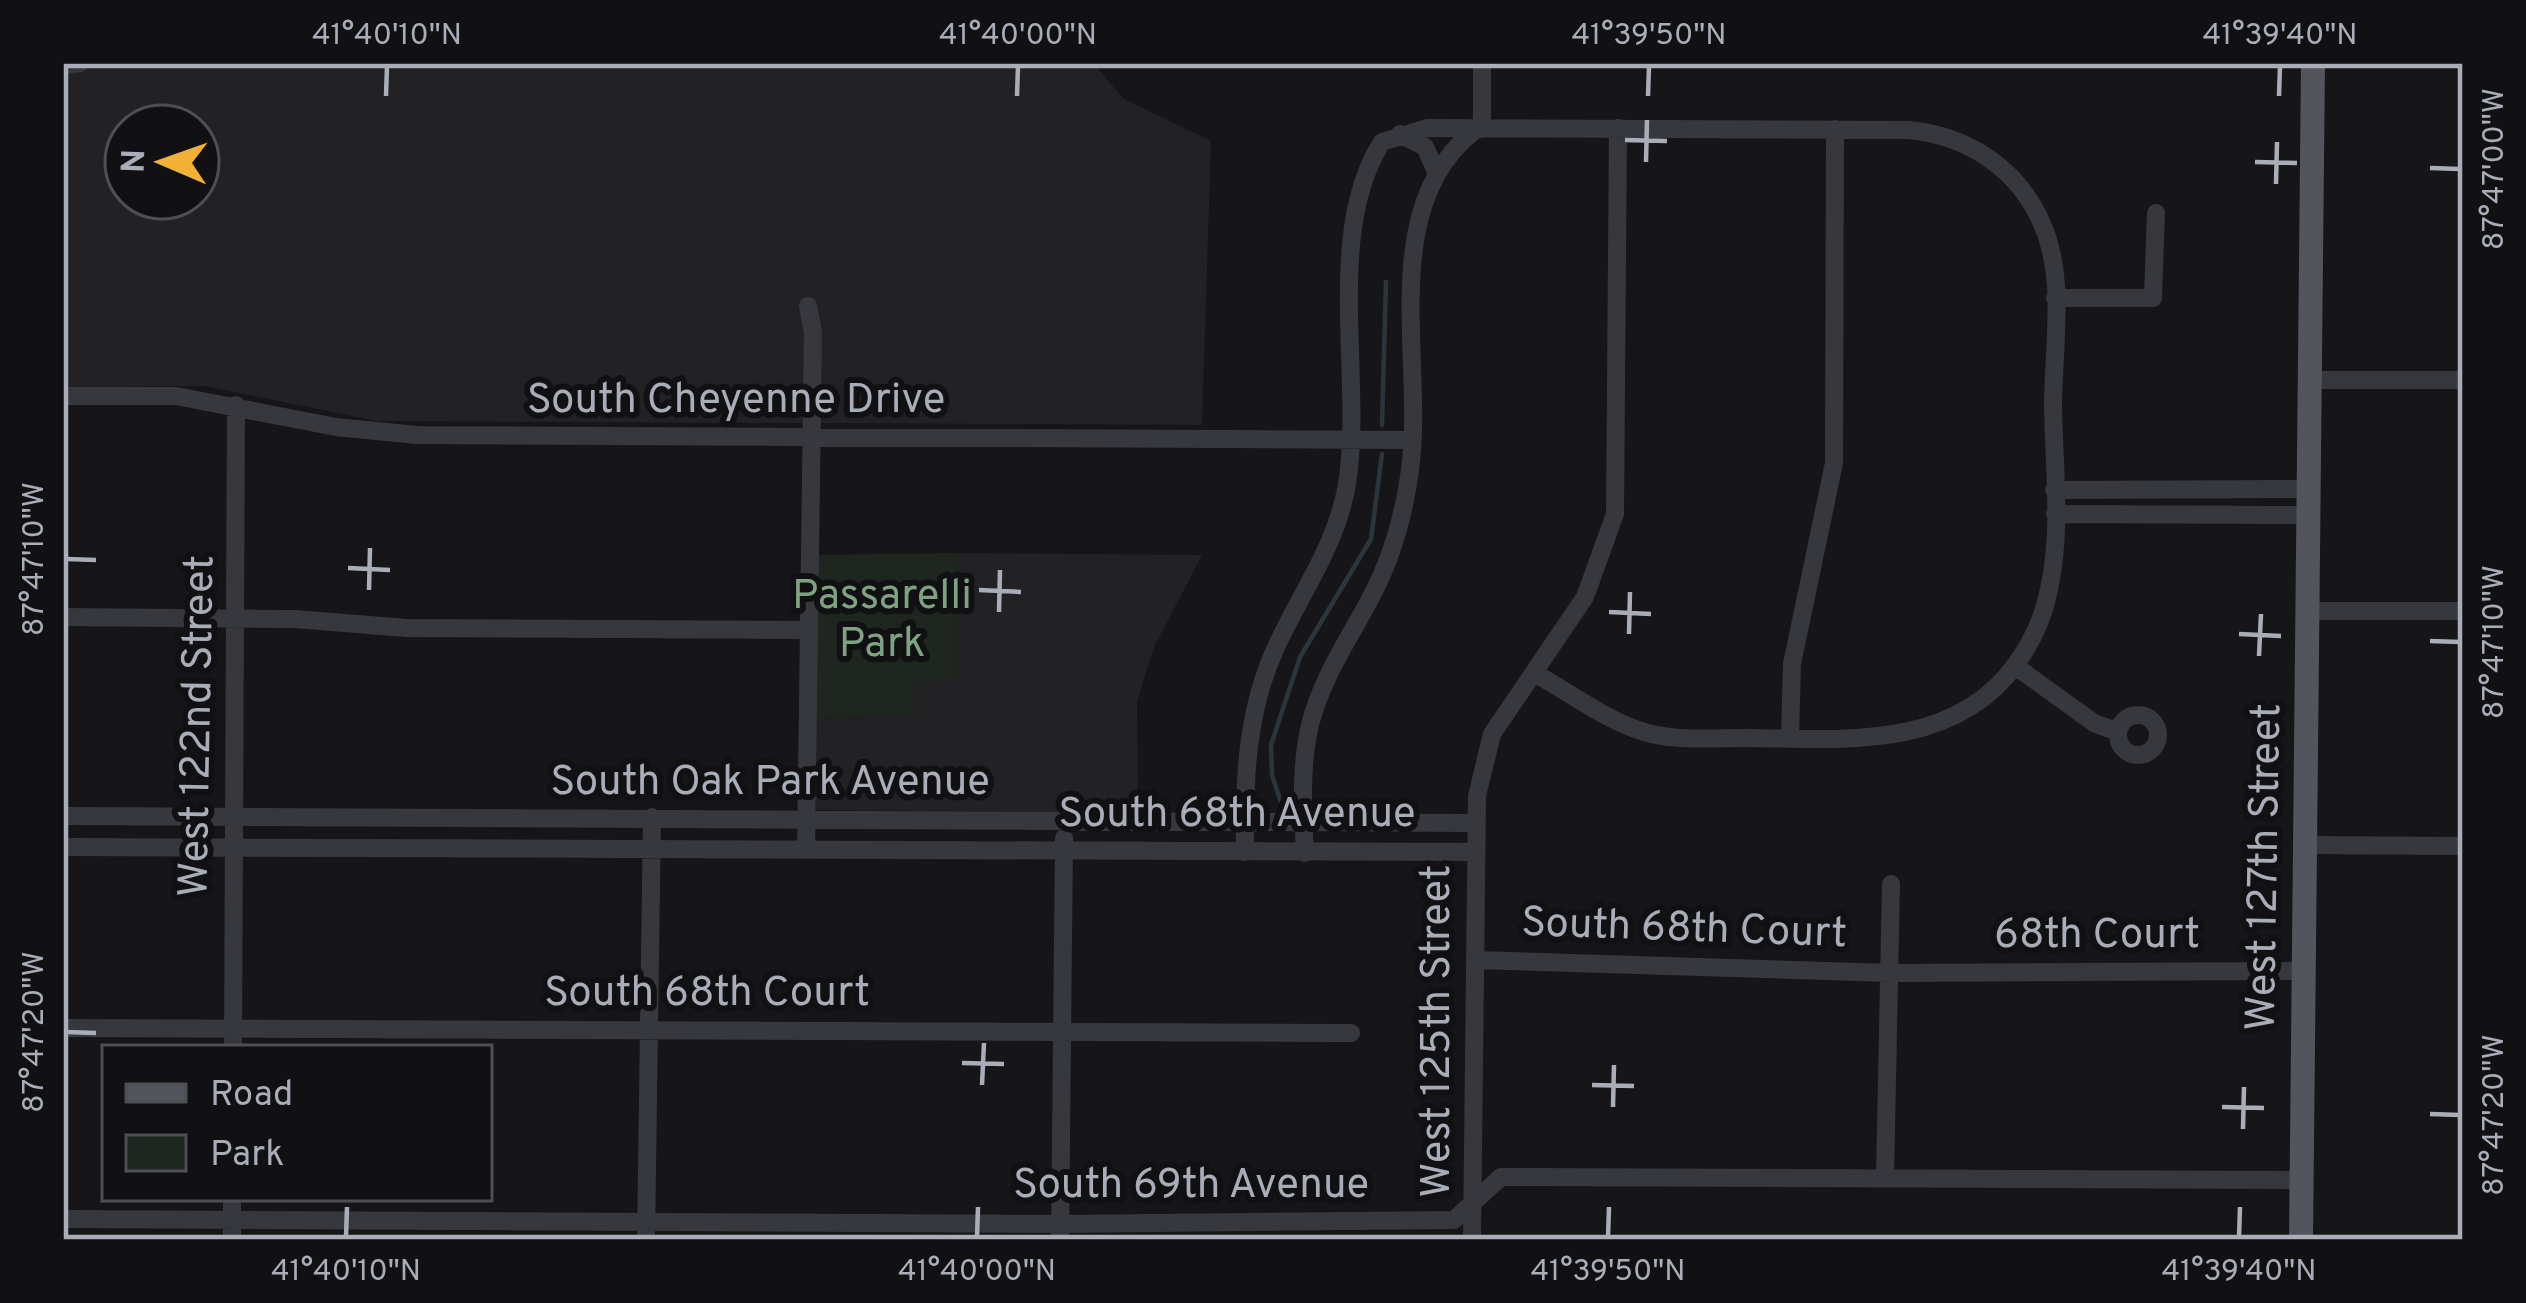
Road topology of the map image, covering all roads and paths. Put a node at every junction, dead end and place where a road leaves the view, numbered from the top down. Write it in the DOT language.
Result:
graph roads {
  1 [pos="80,63"];
  2 [pos="1483,63"];
  3 [pos="2314,63"];
  4 [pos="63,65"];
  5 [pos="1618,128"];
  6 [pos="1835,129"];
  7 [pos="1478,130"];
  8 [pos="1397,134"];
  9 [pos="1436,171"];
  10 [pos="2156,213"];
  11 [pos="2055,298"];
  12 [pos="808,307"];
  13 [pos="2310,380"];
  14 [pos="2463,380"];
  15 [pos="63,396"];
  16 [pos="236,405"];
  17 [pos="810,437"];
  18 [pos="1353,438"];
  19 [pos="1412,440"];
  20 [pos="2054,490"];
  21 [pos="2308,502"];
  22 [pos="2055,514"];
  23 [pos="2307,611"];
  24 [pos="2463,611"];
  25 [pos="63,617"];
  26 [pos="237,617"];
  27 [pos="806,630"];
  28 [pos="2015,666"];
  29 [pos="1534,673"];
  30 [pos="2118,732"];
  31 [pos="1790,738"];
  32 [pos="63,816"];
  33 [pos="233,817"];
  34 [pos="652,817"];
  35 [pos="806,817"];
  36 [pos="1244,819"];
  37 [pos="1304,820"];
  38 [pos="1064,821"];
  39 [pos="1476,823"];
  40 [pos="2305,845"];
  41 [pos="2463,846"];
  42 [pos="63,847"];
  43 [pos="232,848"];
  44 [pos="651,850"];
  45 [pos="806,850"];
  46 [pos="1064,850"];
  47 [pos="1245,852"];
  48 [pos="1475,852"];
  49 [pos="1305,853"];
  50 [pos="1891,884"];
  51 [pos="1474,960"];
  52 [pos="2304,971"];
  53 [pos="1891,973"];
  54 [pos="63,1028"];
  55 [pos="1062,1029"];
  56 [pos="648,1030"];
  57 [pos="1352,1033"];
  58 [pos="233,1038"];
  59 [pos="1885,1177"];
  60 [pos="2301,1180"];
  61 [pos="232,1201"];
  62 [pos="1472,1204"];
  63 [pos="63,1219"];
  64 [pos="232,1219"];
  65 [pos="646,1230"];
  66 [pos="1060,1232"];
  67 [pos="232,1240"];
  68 [pos="1472,1240"];
  69 [pos="2301,1240"];
  1 -- 4 [label="street"];
  2 -- 7 [label="street"];
  3 -- 13 [label="main road, West 127th Street"];
  5 -- 6 [label="street"];
  5 -- 7 [label="street"];
  5 -- 29 [label="street, West 125th Street"];
  6 -- 11 [label="street"];
  6 -- 31 [label="street"];
  7 -- 8 [label="street"];
  7 -- 9 [label="street"];
  8 -- 9 [label="street"];
  8 -- 18 [label="street"];
  9 -- 19 [label="street"];
  10 -- 11 [label="street"];
  11 -- 20 [label="street"];
  12 -- 17 [label="street"];
  13 -- 14 [label="street"];
  13 -- 21 [label="main road, West 127th Street"];
  15 -- 16 [label="street, South Cheyenne Drive"];
  16 -- 17 [label="street, South Cheyenne Drive"];
  16 -- 26 [label="street, West 122nd Street"];
  17 -- 18 [label="street, South Cheyenne Drive"];
  17 -- 27 [label="street"];
  18 -- 19 [label="street, South Cheyenne Drive"];
  18 -- 36 [label="street"];
  19 -- 37 [label="street"];
  20 -- 21 [label="street"];
  20 -- 22 [label="street"];
  21 -- 22 [label="street"];
  21 -- 23 [label="main road, West 127th Street"];
  22 -- 28 [label="street"];
  23 -- 24 [label="street"];
  23 -- 40 [label="main road, West 127th Street"];
  25 -- 26 [label="street"];
  26 -- 27 [label="street"];
  26 -- 33 [label="street, West 122nd Street"];
  27 -- 35 [label="street"];
  28 -- 30 [label="street"];
  28 -- 31 [label="street"];
  29 -- 31 [label="street"];
  29 -- 39 [label="street, West 125th Street"];
  32 -- 33 [label="street, South Oak Park Avenue"];
  33 -- 34 [label="street, South Oak Park Avenue"];
  33 -- 43 [label="street, West 122nd Street"];
  34 -- 35 [label="street, South Oak Park Avenue"];
  34 -- 44 [label="street"];
  35 -- 38 [label="street, South Oak Park Avenue"];
  35 -- 45 [label="street"];
  36 -- 37 [label="street, South Oak Park Avenue"];
  36 -- 38 [label="street, South Oak Park Avenue"];
  36 -- 47 [label="street"];
  37 -- 39 [label="street, South Oak Park Avenue"];
  37 -- 49 [label="street"];
  38 -- 46 [label="street"];
  39 -- 48 [label="street, West 125th Street"];
  40 -- 41 [label="street"];
  40 -- 52 [label="main road, West 127th Street"];
  42 -- 43 [label="street, South 68th Avenue"];
  43 -- 44 [label="street, South 68th Avenue"];
  43 -- 58 [label="street, West 122nd Street"];
  44 -- 45 [label="street, South 68th Avenue"];
  44 -- 56 [label="street"];
  45 -- 46 [label="street, South 68th Avenue"];
  46 -- 47 [label="street, South 68th Avenue"];
  46 -- 55 [label="street"];
  47 -- 49 [label="street, South 68th Avenue"];
  48 -- 49 [label="street, South 68th Avenue"];
  48 -- 51 [label="street, West 125th Street"];
  50 -- 53 [label="street"];
  51 -- 53 [label="street, South 68th Court"];
  51 -- 62 [label="street, West 125th Street"];
  52 -- 53 [label="street, 68th Court"];
  52 -- 60 [label="main road, West 127th Street"];
  53 -- 59 [label="street"];
  54 -- 58 [label="street, South 68th Court"];
  55 -- 56 [label="street, South 68th Court"];
  55 -- 57 [label="street, South 68th Court"];
  55 -- 66 [label="street"];
  56 -- 58 [label="street, South 68th Court"];
  56 -- 65 [label="street"];
  59 -- 60 [label="street, South 69th Avenue"];
  59 -- 62 [label="street, South 69th Avenue"];
  60 -- 69 [label="main road, West 127th Street"];
  61 -- 64 [label="street"];
  62 -- 66 [label="street, South 69th Avenue"];
  62 -- 68 [label="street, West 125th Street"];
  63 -- 64 [label="street, South 69th Avenue"];
  64 -- 65 [label="street, South 69th Avenue"];
  64 -- 67 [label="street"];
  65 -- 66 [label="street, South 69th Avenue"];
}
